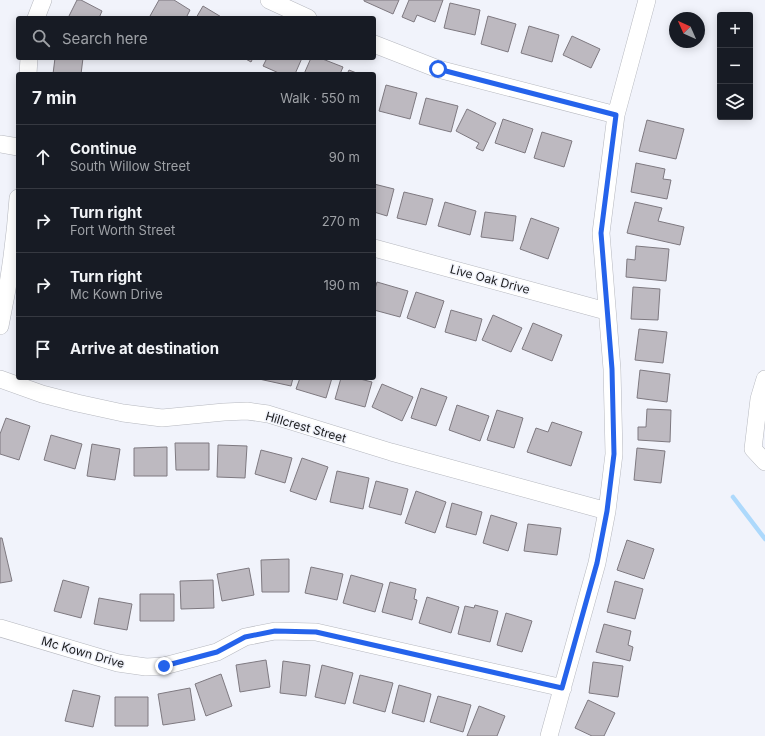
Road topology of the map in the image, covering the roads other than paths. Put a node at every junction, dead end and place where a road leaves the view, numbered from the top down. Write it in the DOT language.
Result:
graph roads {
  1 [pos="43,0"];
  2 [pos="269,0"];
  3 [pos="647,0"];
  4 [pos="37,16"];
  5 [pos="304,16"];
  6 [pos="376,45"];
  7 [pos="29,60"];
  8 [pos="28,72"];
  9 [pos="616,115"];
  10 [pos="0,144"];
  11 [pos="16,147"];
  12 [pos="16,225"];
  13 [pos="376,249"];
  14 [pos="606,311"];
  15 [pos="0,326"];
  16 [pos="0,379"];
  17 [pos="765,379"];
  18 [pos="765,462"];
  19 [pos="607,511"];
  20 [pos="0,628"];
  21 [pos="562,688"];
  22 [pos="548,736"];
  1 -- 4 [label="street"];
  2 -- 5 [label="street"];
  3 -- 9 [label="street"];
  6 -- 9 [label="street"];
  7 -- 8 [label="street"];
  9 -- 14 [label="street"];
  10 -- 11 [label="street"];
  12 -- 15 [label="street"];
  13 -- 14 [label="street, Live Oak Drive"];
  14 -- 19 [label="street"];
  16 -- 19 [label="street, Hillcrest Street"];
  17 -- 18 [label="street"];
  19 -- 21 [label="street"];
  20 -- 21 [label="street, Mc Kown Drive"];
  21 -- 22 [label="street"];
}
